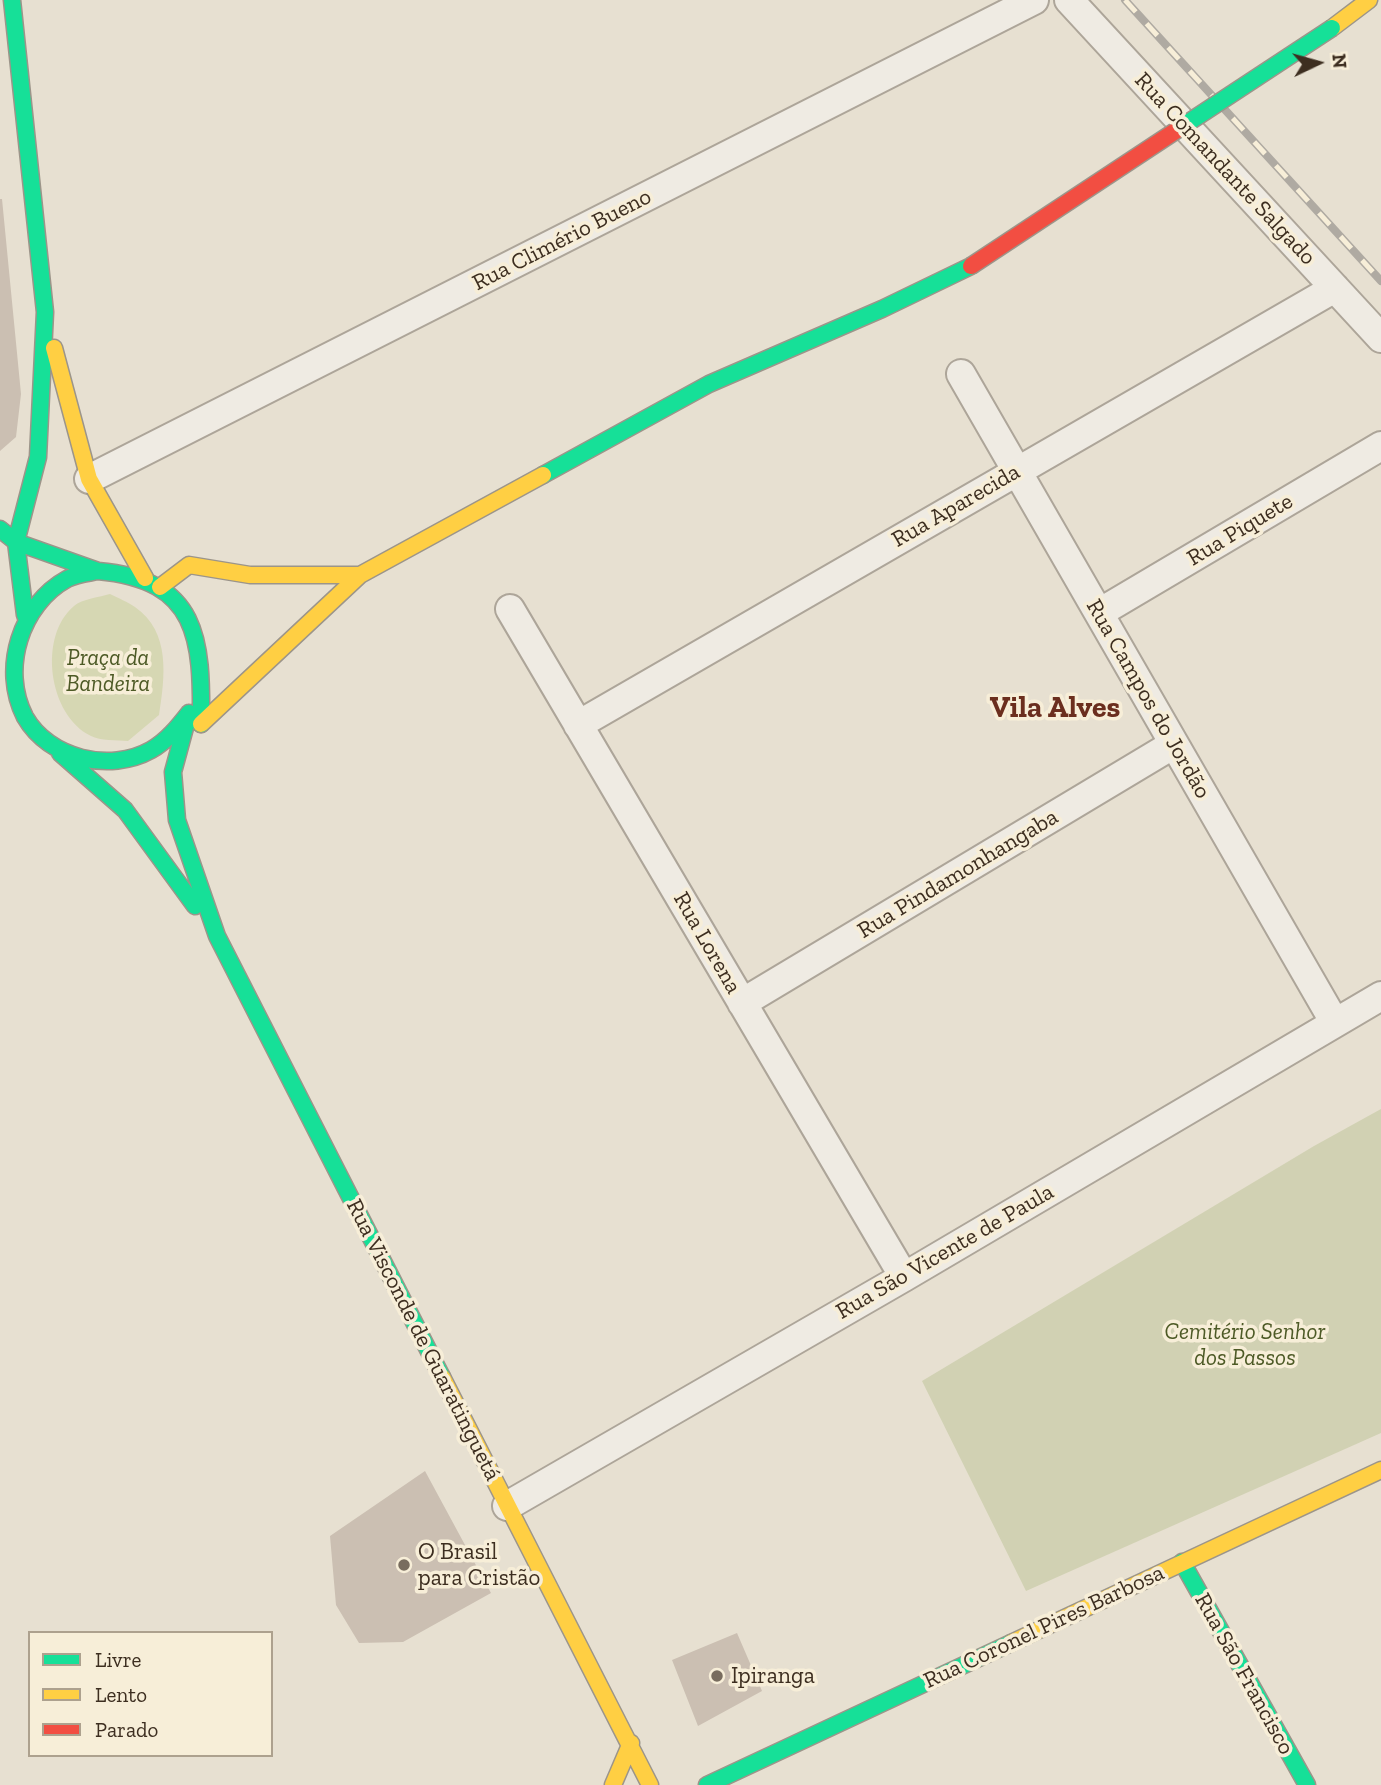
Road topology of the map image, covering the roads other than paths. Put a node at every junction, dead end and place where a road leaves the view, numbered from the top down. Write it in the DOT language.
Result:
graph roads {
  1 [pos="12,0"];
  2 [pos="1034,0"];
  3 [pos="1069,0"];
  4 [pos="1368,0"];
  5 [pos="1335,288"];
  6 [pos="45,312"];
  7 [pos="1381,338"];
  8 [pos="961,374"];
  9 [pos="1381,446"];
  10 [pos="1017,471"];
  11 [pos="89,479"];
  12 [pos="0,528"];
  13 [pos="16,542"];
  14 [pos="98,570"];
  15 [pos="360,575"];
  16 [pos="145,578"];
  17 [pos="160,587"];
  18 [pos="510,610"];
  19 [pos="1099,613"];
  20 [pos="25,615"];
  21 [pos="0,675"];
  22 [pos="14,690"];
  23 [pos="195,718"];
  24 [pos="578,724"];
  25 [pos="42,737"];
  26 [pos="1174,744"];
  27 [pos="218,936"];
  28 [pos="1381,996"];
  29 [pos="742,1003"];
  30 [pos="1335,1023"];
  31 [pos="904,1277"];
  32 [pos="1381,1470"];
  33 [pos="507,1506"];
  34 [pos="1182,1562"];
  35 [pos="631,1743"];
  36 [pos="613,1785"];
  37 [pos="650,1785"];
  38 [pos="707,1785"];
  39 [pos="1307,1785"];
  1 -- 6 [label="main road"];
  2 -- 11 [label="street, Rua Climério Bueno"];
  3 -- 5 [label="street, Rua Comandante Salgado"];
  4 -- 15 [label="main road, bridge"];
  5 -- 7 [label="street, Rua Comandante Salgado"];
  5 -- 10 [label="street, Rua Aparecida"];
  6 -- 11 [label="main road"];
  6 -- 13 [label="main road"];
  8 -- 10 [label="street, Rua Campos do Jordão"];
  9 -- 19 [label="street, Rua Piquete"];
  10 -- 19 [label="street, Rua Campos do Jordão"];
  10 -- 24 [label="street, Rua Aparecida"];
  11 -- 16 [label="main road"];
  12 -- 13 [label="main road"];
  13 -- 14 [label="main road"];
  13 -- 20 [label="main road"];
  14 -- 16 [label="main road"];
  14 -- 20 [label="main road"];
  15 -- 17 [label="main road"];
  15 -- 23 [label="main road"];
  16 -- 17 [label="main road"];
  17 -- 23 [label="main road"];
  18 -- 24 [label="street, Rua Lorena"];
  19 -- 26 [label="street, Rua Campos do Jordão"];
  20 -- 22 [label="main road"];
  21 -- 22 [label="main road"];
  22 -- 25 [label="main road"];
  23 -- 25 [label="main road"];
  23 -- 27 [label="main road, Rua Visconde de Guaratinguetá"];
  24 -- 29 [label="street, Rua Lorena"];
  25 -- 27 [label="main road, Rua Visconde de Guaratinguetá"];
  26 -- 29 [label="street, Rua Pindamonhangaba"];
  26 -- 30 [label="street, Rua Campos do Jordão"];
  27 -- 33 [label="main road, Rua Visconde de Guaratinguetá"];
  28 -- 30 [label="street, Rua São Vicente de Paula"];
  29 -- 31 [label="street, Rua Lorena"];
  30 -- 31 [label="street, Rua São Vicente de Paula"];
  31 -- 33 [label="street, Rua São Vicente de Paula"];
  32 -- 34 [label="main road, Rua Coronel Pires Barbosa"];
  33 -- 35 [label="main road, Rua Visconde de Guaratinguetá"];
  34 -- 38 [label="main road, Rua Coronel Pires Barbosa"];
  34 -- 39 [label="main road, Rua São Francisco"];
  35 -- 36 [label="main road"];
  35 -- 37 [label="main road, Rua Visconde de Guaratinguetá"];
}
